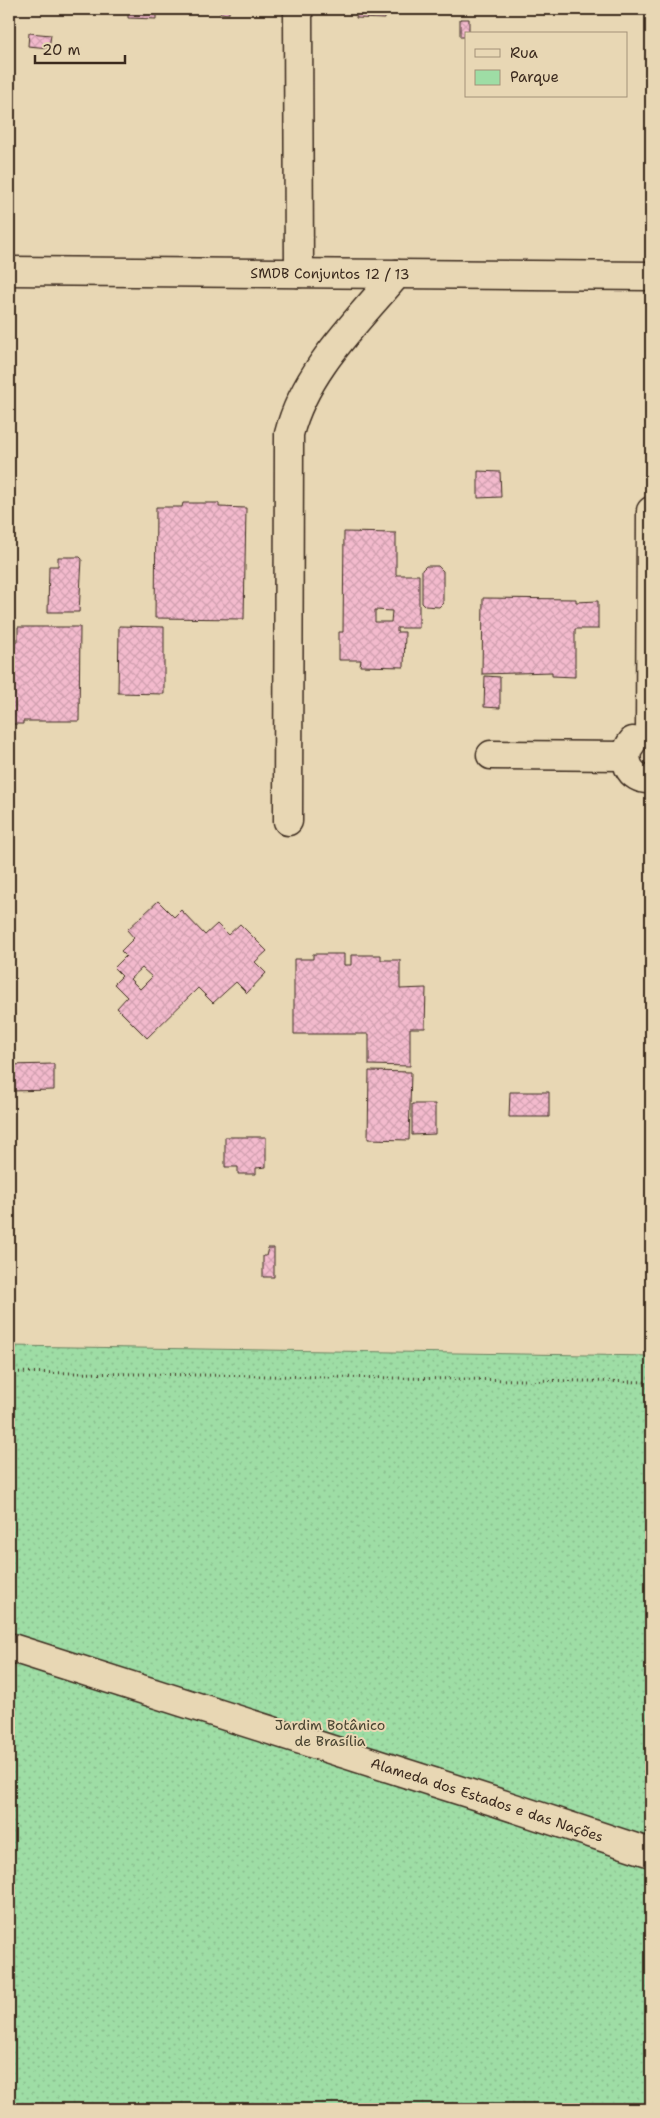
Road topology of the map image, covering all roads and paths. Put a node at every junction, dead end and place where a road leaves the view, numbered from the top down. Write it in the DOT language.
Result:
graph roads {
  1 [pos="298,9"];
  2 [pos="9,271"];
  3 [pos="299,273"];
  4 [pos="397,274"];
  5 [pos="651,276"];
  6 [pos="651,511"];
  7 [pos="651,735"];
  8 [pos="491,755"];
  9 [pos="626,756"];
  10 [pos="651,779"];
  11 [pos="288,821"];
  12 [pos="9,1372"];
  13 [pos="651,1382"];
  14 [pos="9,1648"];
  15 [pos="651,1853"];
  1 -- 3 [label="street"];
  2 -- 3 [label="street, SMDB Conjuntos 12 / 13"];
  3 -- 4 [label="street, SMDB Conjuntos 12 / 13"];
  4 -- 5 [label="street, SMDB Conjuntos 12 / 13"];
  4 -- 11 [label="street"];
  6 -- 7 [label="street"];
  7 -- 9 [label="street"];
  8 -- 9 [label="street"];
  9 -- 10 [label="street"];
  12 -- 13 [label="path"];
  14 -- 15 [label="street, Alameda dos Estados e das Nações"];
}
